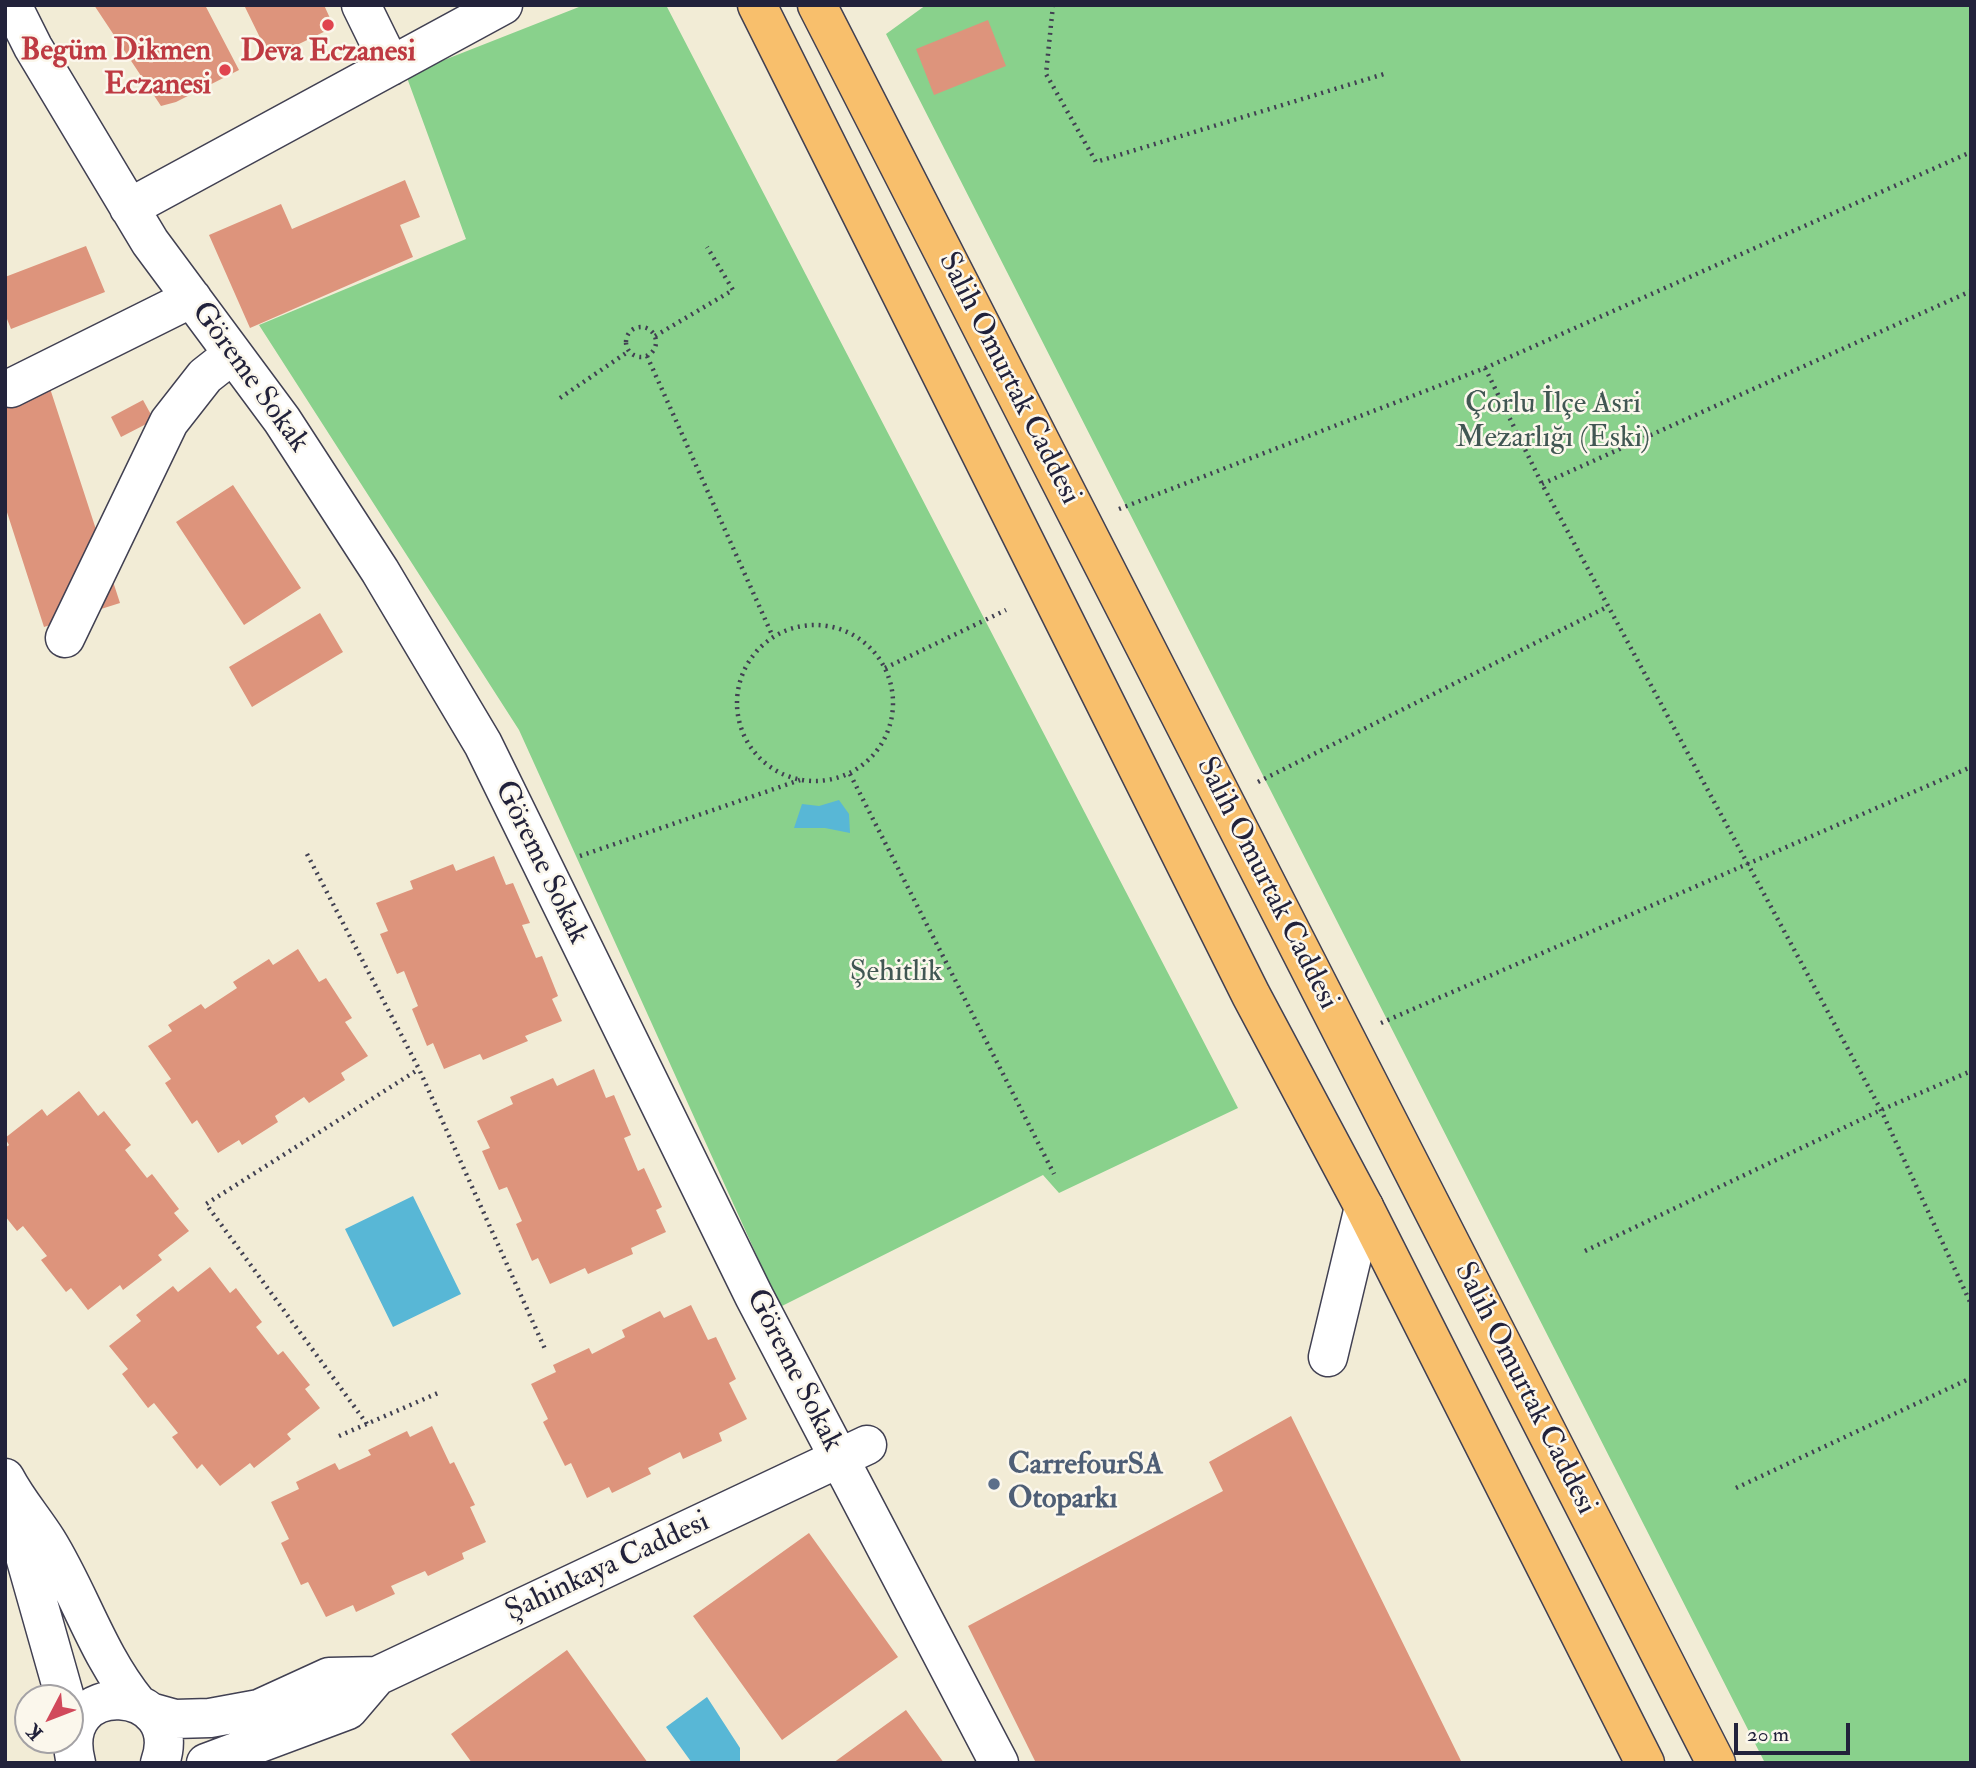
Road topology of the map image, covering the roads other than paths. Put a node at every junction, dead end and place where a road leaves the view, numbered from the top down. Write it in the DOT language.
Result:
graph roads {
  1 [pos="12,5"];
  2 [pos="361,5"];
  3 [pos="503,5"];
  4 [pos="757,5"];
  5 [pos="817,5"];
  6 [pos="391,66"];
  7 [pos="129,208"];
  8 [pos="192,298"];
  9 [pos="233,354"];
  10 [pos="11,388"];
  11 [pos="65,638"];
  12 [pos="1364,1206"];
  13 [pos="1328,1357"];
  14 [pos="852,1451"];
  15 [pos="10,1489"];
  16 [pos="377,1676"];
  17 [pos="58,1684"];
  18 [pos="143,1707"];
  19 [pos="84,1715"];
  20 [pos="160,1763"];
  21 [pos="206,1763"];
  22 [pos="999,1763"];
  23 [pos="1645,1763"];
  24 [pos="1716,1763"];
  1 -- 7 [label="street, Göreme Sokak"];
  2 -- 6 [label="street"];
  3 -- 6 [label="street"];
  4 -- 12 [label="main road, Salih Omurtak Caddesi"];
  5 -- 24 [label="main road, Salih Omurtak Caddesi"];
  6 -- 7 [label="street"];
  7 -- 8 [label="street, Göreme Sokak"];
  8 -- 9 [label="street, Göreme Sokak"];
  8 -- 10 [label="street"];
  9 -- 11 [label="street"];
  9 -- 14 [label="street, Göreme Sokak"];
  12 -- 13 [label="street"];
  12 -- 23 [label="main road, Salih Omurtak Caddesi"];
  14 -- 16 [label="street, Şahinkaya Caddesi"];
  14 -- 22 [label="street, Göreme Sokak"];
  15 -- 17 [label="street"];
  15 -- 18 [label="street"];
  16 -- 18 [label="street"];
  16 -- 21 [label="street"];
  18 -- 19 [label="street"];
  18 -- 20 [label="street"];
}
